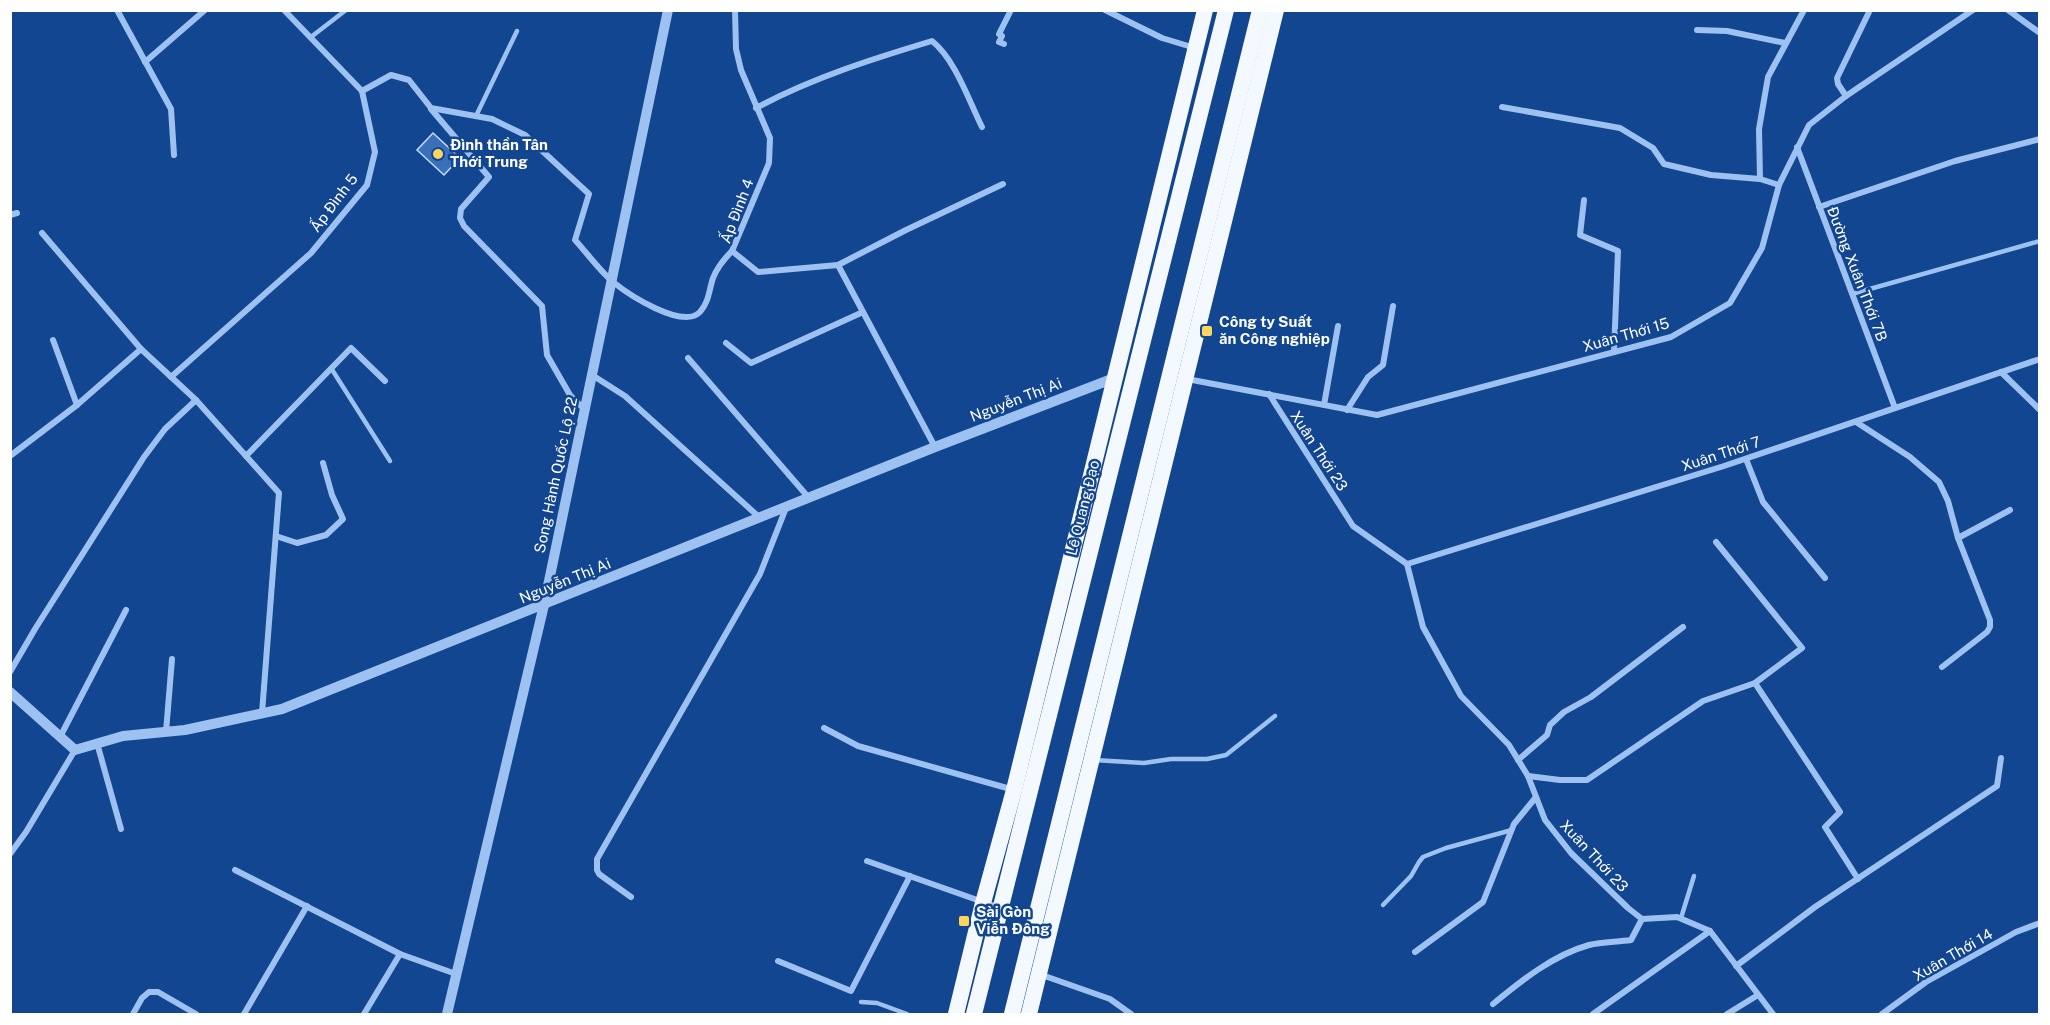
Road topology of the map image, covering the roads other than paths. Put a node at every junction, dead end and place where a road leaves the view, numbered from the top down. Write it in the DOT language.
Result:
graph roads {
  1 [pos="117,10"];
  2 [pos="205,10"];
  3 [pos="284,10"];
  4 [pos="346,10"];
  5 [pos="735,10"];
  6 [pos="1011,10"];
  7 [pos="1105,10"];
  8 [pos="1205,10"];
  9 [pos="1226,10"];
  10 [pos="1260,10"];
  11 [pos="1276,10"];
  12 [pos="1804,10"];
  13 [pos="1869,10"];
  14 [pos="1973,10"];
  15 [pos="2008,10"];
  16 [pos="666,11"];
  17 [pos="1697,30"];
  18 [pos="517,31"];
  19 [pos="2040,33"];
  20 [pos="311,37"];
  21 [pos="1785,43"];
  22 [pos="1004,44"];
  23 [pos="1195,49"];
  24 [pos="145,62"];
  25 [pos="362,91"];
  26 [pos="1846,96"];
  27 [pos="1502,107"];
  28 [pos="431,108"];
  29 [pos="756,108"];
  30 [pos="476,116"];
  31 [pos="982,127"];
  32 [pos="2040,139"];
  33 [pos="1797,147"];
  34 [pos="174,155"];
  35 [pos="1760,179"];
  36 [pos="1003,184"];
  37 [pos="1779,184"];
  38 [pos="1584,200"];
  39 [pos="1819,207"];
  40 [pos="42,233"];
  41 [pos="2040,241"];
  42 [pos="732,251"];
  43 [pos="838,265"];
  44 [pos="612,281"];
  45 [pos="1852,294"];
  46 [pos="1393,306"];
  47 [pos="863,312"];
  48 [pos="1338,326"];
  49 [pos="53,340"];
  50 [pos="726,343"];
  51 [pos="141,349"];
  52 [pos="1614,352"];
  53 [pos="688,358"];
  54 [pos="2040,359"];
  55 [pos="331,368"];
  56 [pos="1136,371"];
  57 [pos="2001,372"];
  58 [pos="592,375"];
  59 [pos="171,377"];
  60 [pos="1178,377"];
  61 [pos="1117,378"];
  62 [pos="385,381"];
  63 [pos="1269,394"];
  64 [pos="196,400"];
  65 [pos="77,405"];
  66 [pos="1324,405"];
  67 [pos="1895,408"];
  68 [pos="585,410"];
  69 [pos="1347,410"];
  70 [pos="2040,410"];
  71 [pos="1856,423"];
  72 [pos="935,447"];
  73 [pos="10,456"];
  74 [pos="246,456"];
  75 [pos="1746,459"];
  76 [pos="390,461"];
  77 [pos="323,463"];
  78 [pos="809,498"];
  79 [pos="786,507"];
  80 [pos="2010,510"];
  81 [pos="760,518"];
  82 [pos="276,536"];
  83 [pos="1958,538"];
  84 [pos="1716,542"];
  85 [pos="1407,564"];
  86 [pos="1825,578"];
  87 [pos="544,605"];
  88 [pos="126,610"];
  89 [pos="1683,627"];
  90 [pos="172,659"];
  91 [pos="1942,666"];
  92 [pos="10,672"];
  93 [pos="1755,683"];
  94 [pos="10,692"];
  95 [pos="262,713"];
  96 [pos="1275,716"];
  97 [pos="824,728"];
  98 [pos="166,732"];
  99 [pos="60,737"];
  100 [pos="97,743"];
  101 [pos="75,750"];
  102 [pos="2001,758"];
  103 [pos="1091,760"];
  104 [pos="1518,760"];
  105 [pos="1528,776"];
  106 [pos="1014,790"];
  107 [pos="1536,797"];
  108 [pos="121,829"];
  109 [pos="1512,830"];
  110 [pos="10,854"];
  111 [pos="867,861"];
  112 [pos="235,870"];
  113 [pos="910,876"];
  114 [pos="1694,876"];
  115 [pos="1858,879"];
  116 [pos="631,897"];
  117 [pos="983,903"];
  118 [pos="1383,905"];
  119 [pos="307,906"];
  120 [pos="1000,908"];
  121 [pos="1681,918"];
  122 [pos="1642,919"];
  123 [pos="2040,923"];
  124 [pos="1710,931"];
  125 [pos="1415,952"];
  126 [pos="399,954"];
  127 [pos="778,961"];
  128 [pos="1736,966"];
  129 [pos="1032,972"];
  130 [pos="456,975"];
  131 [pos="1758,995"];
  132 [pos="861,1002"];
  133 [pos="1493,1004"];
  134 [pos="133,1014"];
  135 [pos="196,1014"];
  136 [pos="244,1014"];
  137 [pos="364,1014"];
  138 [pos="447,1014"];
  139 [pos="907,1014"];
  140 [pos="956,1014"];
  141 [pos="974,1014"];
  142 [pos="1012,1014"];
  143 [pos="1029,1014"];
  144 [pos="1131,1014"];
  145 [pos="1593,1014"];
  146 [pos="1727,1014"];
  147 [pos="1773,1014"];
  148 [pos="1882,1014"];
  1 -- 24 [label="street"];
  2 -- 24 [label="street"];
  3 -- 20 [label="street"];
  4 -- 20 [label="lane"];
  5 -- 29 [label="street, Ấp Đình 4"];
  6 -- 22 [label="street"];
  7 -- 23 [label="street"];
  8 -- 23 [label="highway, Lê Quang Đạo"];
  9 -- 56 [label="highway, Lê Quang Đạo"];
  10 -- 60 [label="highway"];
  11 -- 60 [label="highway"];
  12 -- 21 [label="street"];
  13 -- 26 [label="street"];
  14 -- 26 [label="street, Xuân Thới 15"];
  15 -- 19 [label="street"];
  16 -- 44 [label="street, Song Hành Quốc Lộ 22"];
  17 -- 21 [label="street"];
  18 -- 30 [label="lane"];
  20 -- 25 [label="street"];
  21 -- 35 [label="street"];
  23 -- 61 [label="highway, Lê Quang Đạo"];
  24 -- 34 [label="street"];
  25 -- 28 [label="street"];
  25 -- 59 [label="street, Ấp Đình 5"];
  26 -- 33 [label="street, Xuân Thới 15"];
  27 -- 35 [label="street"];
  28 -- 30 [label="street"];
  28 -- 68 [label="street"];
  29 -- 31 [label="street"];
  29 -- 42 [label="street, Ấp Đình 4"];
  30 -- 44 [label="street"];
  32 -- 39 [label="street"];
  33 -- 37 [label="street, Xuân Thới 15"];
  33 -- 39 [label="street, Đường Xuân Thới 7B"];
  35 -- 37 [label="street"];
  36 -- 43 [label="street"];
  37 -- 52 [label="street, Xuân Thới 15"];
  38 -- 52 [label="street"];
  39 -- 45 [label="street, Đường Xuân Thới 7B"];
  40 -- 51 [label="street"];
  41 -- 45 [label="lane"];
  42 -- 43 [label="street, Ấp Đình 4"];
  42 -- 44 [label="street"];
  43 -- 47 [label="street"];
  44 -- 58 [label="street, Song Hành Quốc Lộ 22"];
  45 -- 67 [label="street, Đường Xuân Thới 7B"];
  46 -- 69 [label="street"];
  47 -- 50 [label="street"];
  47 -- 72 [label="street"];
  48 -- 66 [label="street"];
  49 -- 65 [label="street"];
  51 -- 59 [label="street"];
  51 -- 65 [label="street"];
  52 -- 69 [label="street, Xuân Thới 15"];
  53 -- 78 [label="street"];
  54 -- 57 [label="street, Xuân Thới 7"];
  55 -- 62 [label="street"];
  55 -- 74 [label="street"];
  55 -- 76 [label="lane"];
  56 -- 61 [label="street, Nguyễn Thị Ai"];
  56 -- 120 [label="highway, Lê Quang Đạo"];
  57 -- 67 [label="street, Xuân Thới 7"];
  57 -- 70 [label="street"];
  58 -- 68 [label="street, Song Hành Quốc Lộ 22"];
  58 -- 81 [label="street"];
  59 -- 64 [label="street"];
  60 -- 63 [label="street, Xuân Thới 15"];
  60 -- 103 [label="highway"];
  60 -- 129 [label="highway"];
  61 -- 72 [label="street, Nguyễn Thị Ai"];
  61 -- 106 [label="highway, Lê Quang Đạo"];
  63 -- 66 [label="street, Xuân Thới 15"];
  63 -- 85 [label="street, Xuân Thới 23"];
  64 -- 74 [label="street"];
  64 -- 92 [label="street"];
  65 -- 73 [label="street"];
  66 -- 69 [label="street, Xuân Thới 15"];
  67 -- 71 [label="street, Xuân Thới 7"];
  68 -- 87 [label="street, Song Hành Quốc Lộ 22"];
  71 -- 75 [label="street, Xuân Thới 7"];
  71 -- 83 [label="street"];
  72 -- 78 [label="street, Nguyễn Thị Ai"];
  74 -- 82 [label="street"];
  75 -- 85 [label="street, Xuân Thới 7"];
  75 -- 86 [label="street"];
  77 -- 82 [label="street"];
  78 -- 79 [label="street, Nguyễn Thị Ai"];
  79 -- 81 [label="street, Nguyễn Thị Ai"];
  79 -- 116 [label="street"];
  80 -- 83 [label="street"];
  81 -- 87 [label="street, Nguyễn Thị Ai"];
  82 -- 95 [label="street"];
  83 -- 91 [label="street"];
  84 -- 93 [label="street"];
  85 -- 104 [label="street, Xuân Thới 23"];
  87 -- 95 [label="street, Nguyễn Thị Ai"];
  87 -- 130 [label="street, Song Hành Quốc Lộ 22"];
  88 -- 99 [label="street"];
  89 -- 104 [label="street"];
  90 -- 98 [label="street"];
  93 -- 105 [label="street"];
  93 -- 115 [label="street"];
  94 -- 99 [label="street"];
  95 -- 98 [label="street, Nguyễn Thị Ai"];
  96 -- 103 [label="lane"];
  97 -- 106 [label="street"];
  98 -- 100 [label="street, Nguyễn Thị Ai"];
  99 -- 101 [label="street"];
  100 -- 101 [label="street, Nguyễn Thị Ai"];
  100 -- 108 [label="street"];
  101 -- 110 [label="street"];
  102 -- 115 [label="street"];
  103 -- 129 [label="highway"];
  104 -- 105 [label="street, Xuân Thới 23"];
  105 -- 107 [label="street, Xuân Thới 23"];
  106 -- 117 [label="highway, Lê Quang Đạo"];
  107 -- 109 [label="street"];
  107 -- 122 [label="street, Xuân Thới 23"];
  109 -- 118 [label="lane"];
  109 -- 125 [label="street"];
  111 -- 113 [label="street"];
  112 -- 119 [label="street"];
  113 -- 117 [label="street"];
  113 -- 127 [label="street"];
  114 -- 121 [label="lane"];
  115 -- 128 [label="street"];
  117 -- 120 [label="street"];
  117 -- 140 [label="highway, Lê Quang Đạo"];
  119 -- 126 [label="street"];
  119 -- 136 [label="street"];
  120 -- 141 [label="highway, Lê Quang Đạo"];
  121 -- 122 [label="street"];
  121 -- 124 [label="street"];
  122 -- 133 [label="street"];
  123 -- 148 [label="street, Xuân Thới 14"];
  124 -- 128 [label="street"];
  124 -- 145 [label="street"];
  126 -- 130 [label="street"];
  126 -- 137 [label="street"];
  128 -- 131 [label="street"];
  129 -- 142 [label="highway"];
  129 -- 143 [label="highway"];
  129 -- 144 [label="street"];
  130 -- 138 [label="street, Song Hành Quốc Lộ 22"];
  131 -- 146 [label="street"];
  131 -- 147 [label="street"];
  132 -- 139 [label="lane"];
  134 -- 135 [label="street"];
}
